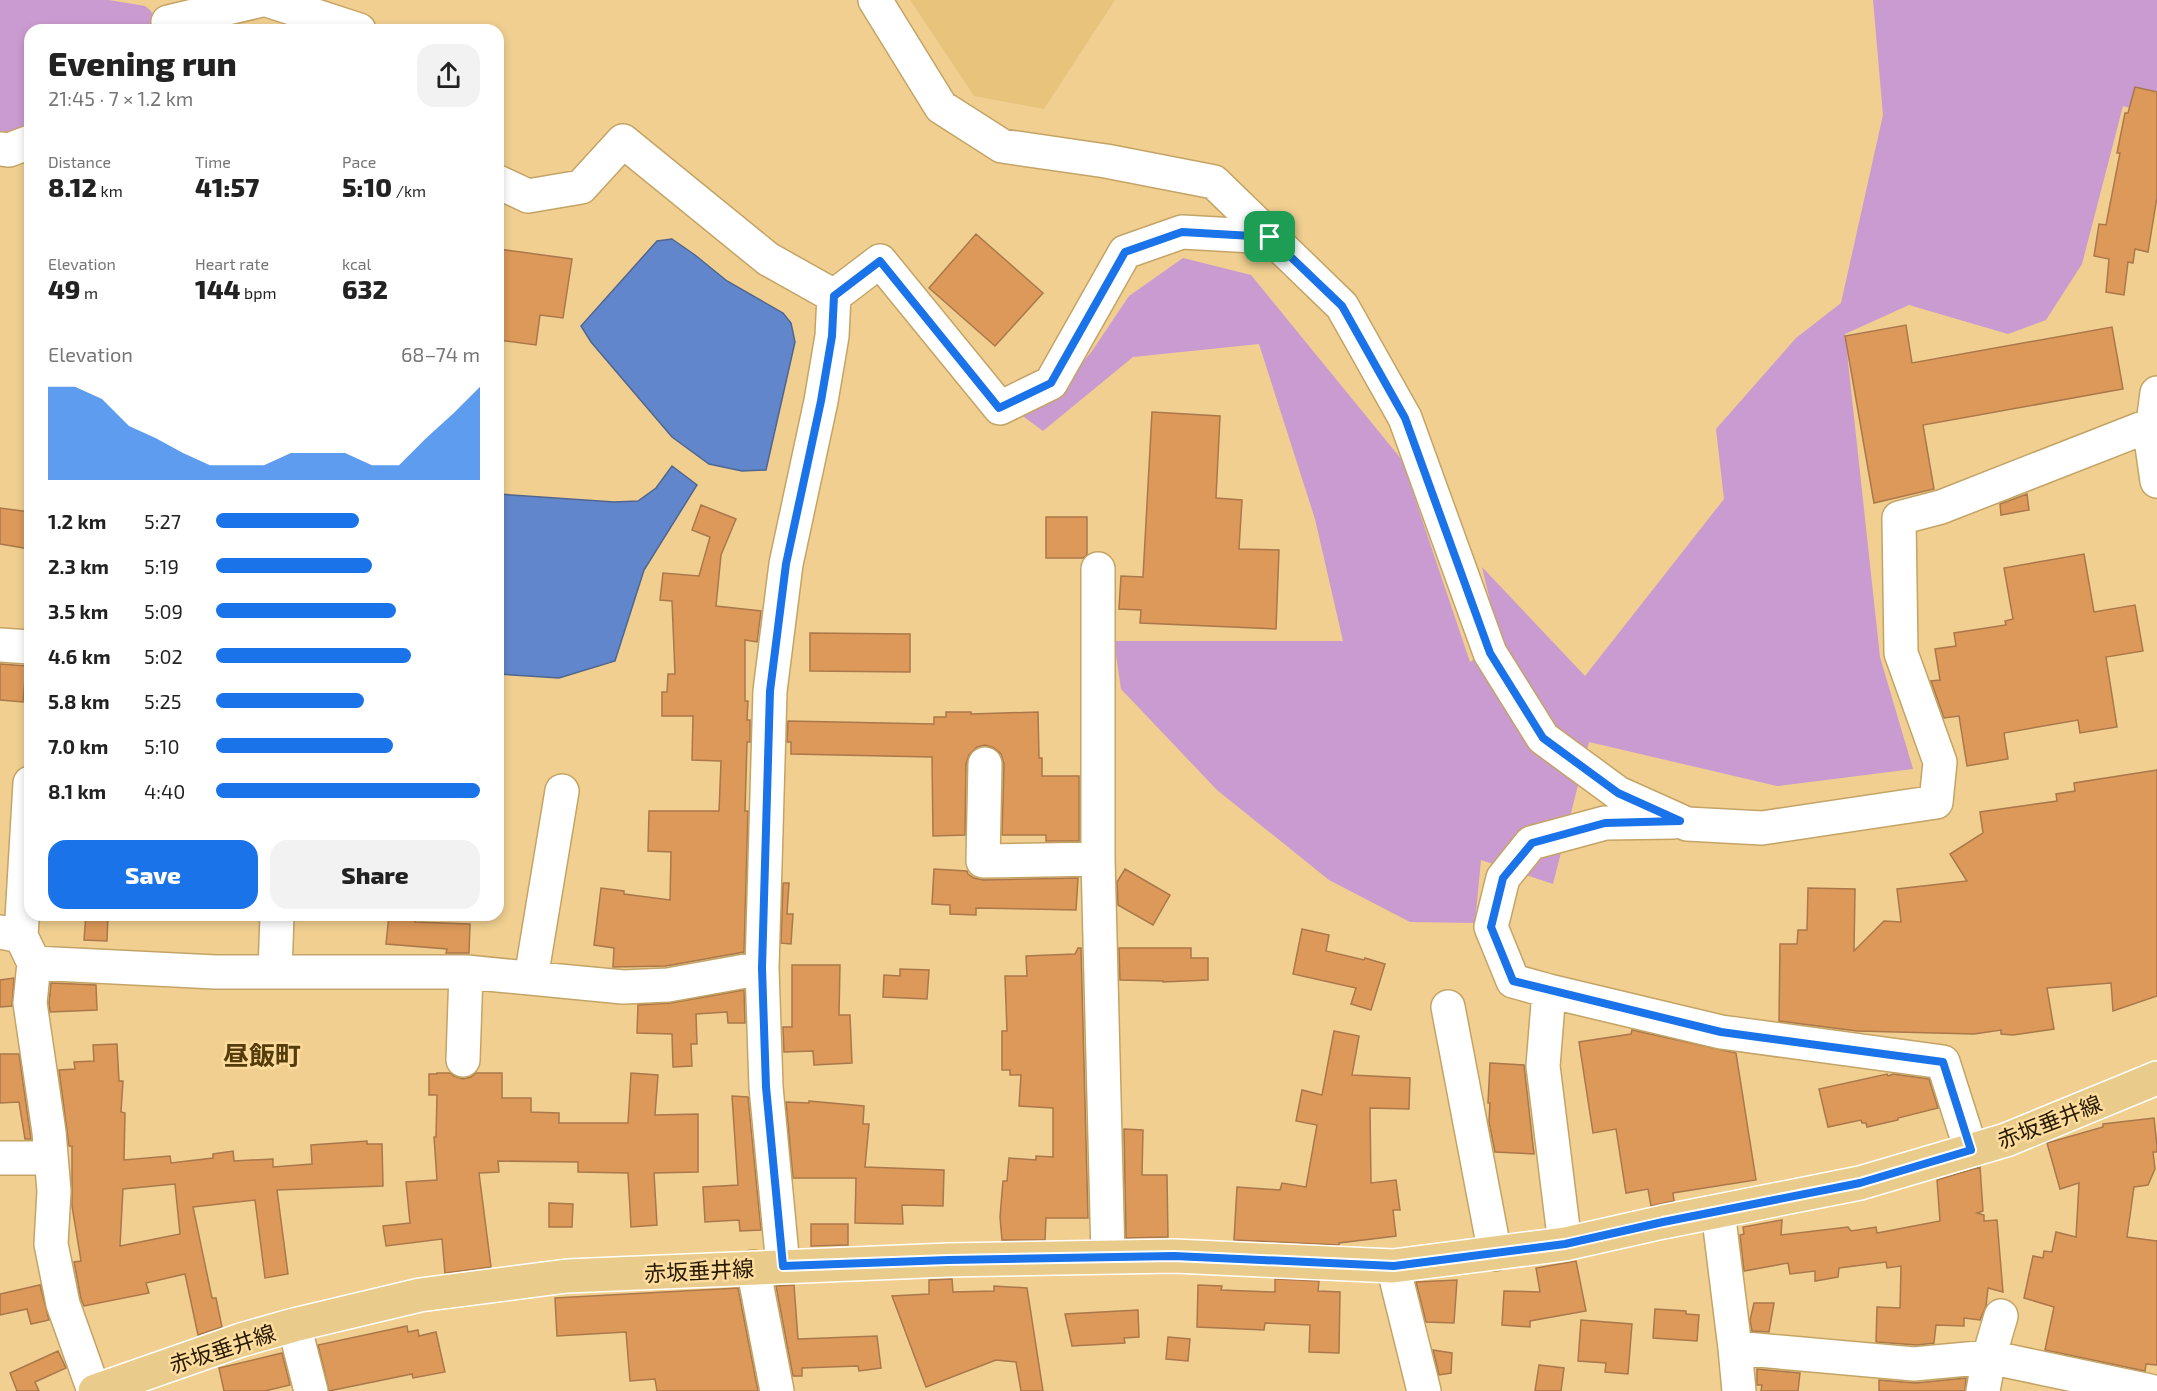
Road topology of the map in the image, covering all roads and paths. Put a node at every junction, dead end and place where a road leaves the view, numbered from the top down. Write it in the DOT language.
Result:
graph roads {
  1 [pos="262,0"];
  2 [pos="267,0"];
  3 [pos="875,0"];
  4 [pos="166,17"];
  5 [pos="341,24"];
  6 [pos="504,185"];
  7 [pos="1270,237"];
  8 [pos="834,296"];
  9 [pos="2155,409"];
  10 [pos="2157,481"];
  11 [pos="1098,569"];
  12 [pos="0,645"];
  13 [pos="24,647"];
  14 [pos="985,764"];
  15 [pos="562,791"];
  16 [pos="1680,821"];
  17 [pos="1098,859"];
  18 [pos="24,864"];
  19 [pos="277,921"];
  20 [pos="18,944"];
  21 [pos="762,968"];
  22 [pos="275,972"];
  23 [pos="466,972"];
  24 [pos="531,978"];
  25 [pos="1549,991"];
  26 [pos="1448,1006"];
  27 [pos="463,1060"];
  28 [pos="2157,1078"];
  29 [pos="1971,1150"];
  30 [pos="0,1158"];
  31 [pos="51,1158"];
  32 [pos="1718,1211"];
  33 [pos="1565,1244"];
  34 [pos="1495,1254"];
  35 [pos="1107,1257"];
  36 [pos="1394,1266"];
  37 [pos="768,1267"];
  38 [pos="2001,1316"];
  39 [pos="294,1325"];
  40 [pos="1735,1348"];
  41 [pos="1989,1357"];
  42 [pos="94,1391"];
  43 [pos="311,1391"];
  44 [pos="777,1391"];
  45 [pos="1424,1391"];
  46 [pos="1739,1391"];
  47 [pos="1983,1391"];
  48 [pos="2150,1391"];
  1 -- 4 [label="street"];
  2 -- 5 [label="street"];
  3 -- 7 [label="street"];
  6 -- 8 [label="street"];
  7 -- 8 [label="street"];
  7 -- 16 [label="street"];
  8 -- 21 [label="street"];
  9 -- 10 [label="street"];
  9 -- 16 [label="street"];
  11 -- 17 [label="street"];
  12 -- 13 [label="street"];
  14 -- 17 [label="street"];
  15 -- 24 [label="street"];
  16 -- 25 [label="street"];
  17 -- 35 [label="street"];
  18 -- 20 [label="street"];
  19 -- 22 [label="street"];
  20 -- 22 [label="street"];
  20 -- 31 [label="street"];
  21 -- 24 [label="street"];
  21 -- 37 [label="street"];
  22 -- 23 [label="street"];
  23 -- 24 [label="street"];
  23 -- 27 [label="street"];
  25 -- 29 [label="street"];
  25 -- 33 [label="street"];
  26 -- 34 [label="street"];
  28 -- 29 [label="main road, 赤坂垂井線"];
  29 -- 32 [label="main road, 赤坂垂井線"];
  30 -- 31 [label="street"];
  31 -- 42 [label="street"];
  32 -- 33 [label="main road, 赤坂垂井線"];
  32 -- 40 [label="street"];
  33 -- 34 [label="main road, 赤坂垂井線"];
  34 -- 36 [label="main road, 赤坂垂井線"];
  35 -- 36 [label="main road, 赤坂垂井線"];
  35 -- 37 [label="main road, 赤坂垂井線"];
  36 -- 45 [label="street"];
  37 -- 39 [label="main road, 赤坂垂井線"];
  37 -- 44 [label="street"];
  38 -- 41 [label="street"];
  39 -- 42 [label="main road, 赤坂垂井線"];
  39 -- 43 [label="street"];
  40 -- 41 [label="street"];
  40 -- 46 [label="street"];
  41 -- 47 [label="street"];
  41 -- 48 [label="street"];
}
